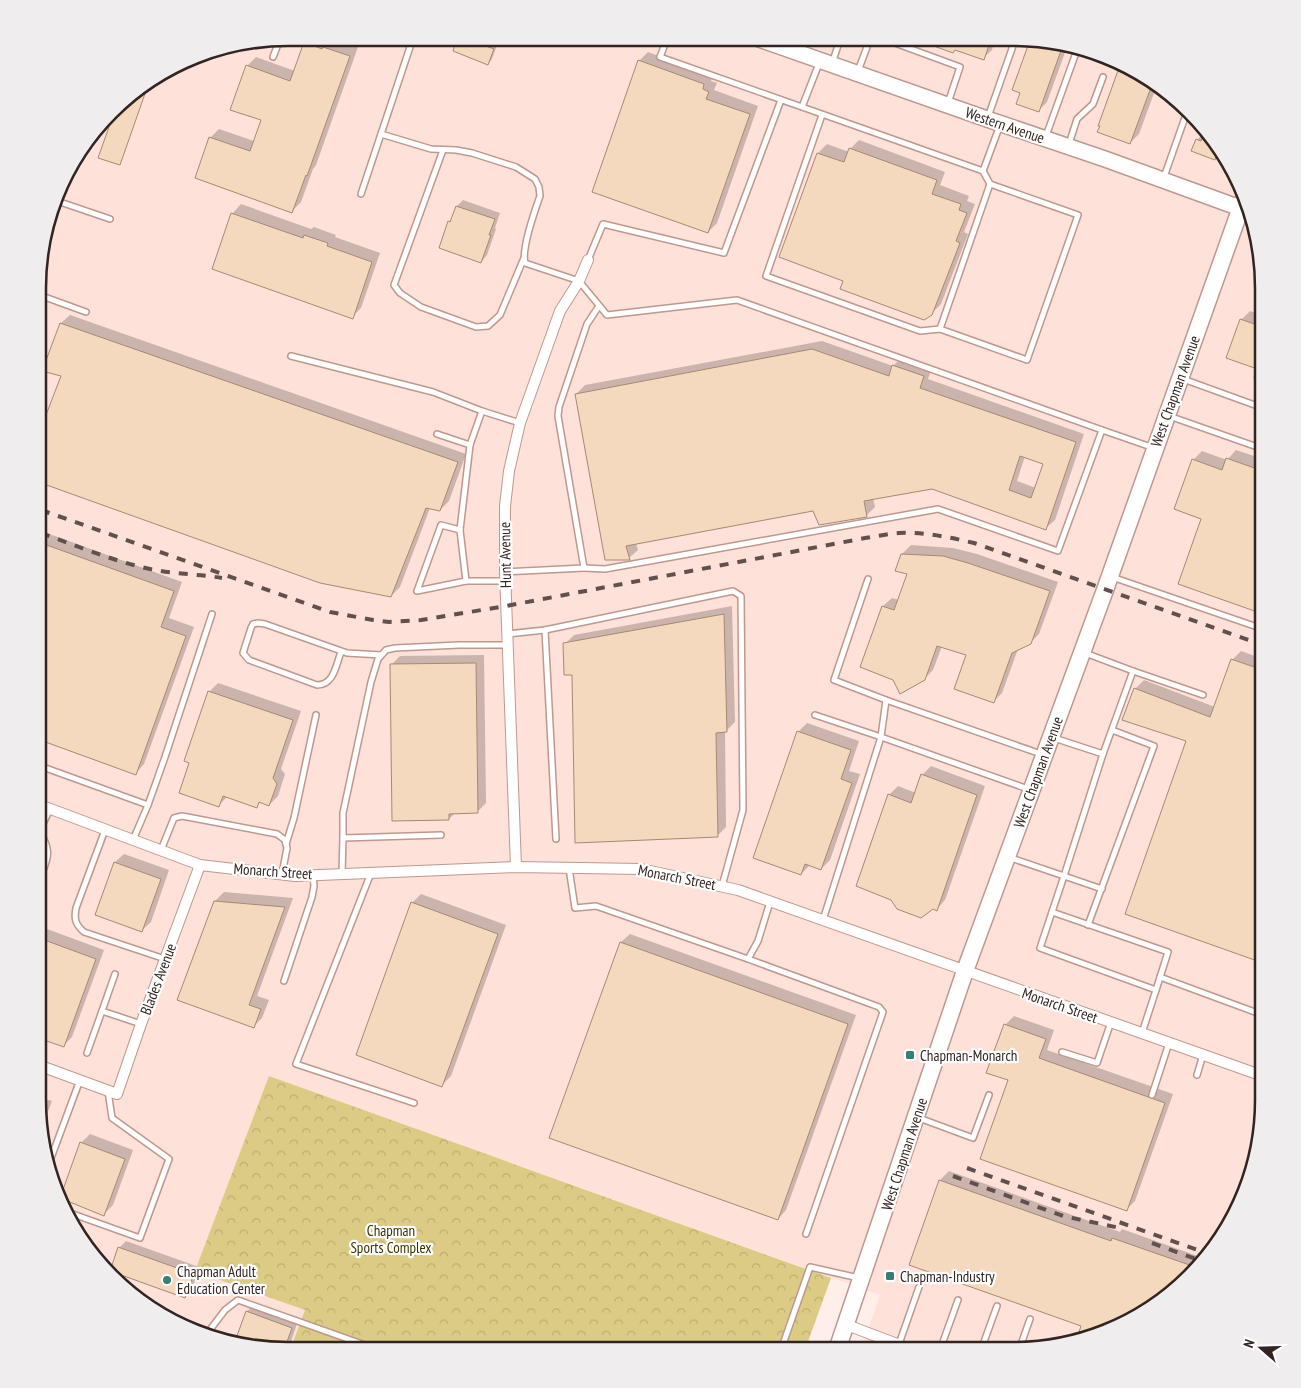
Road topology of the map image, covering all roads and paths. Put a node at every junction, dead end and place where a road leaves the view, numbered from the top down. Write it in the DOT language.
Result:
graph roads {
  1 [pos="410,46"];
  2 [pos="664,46"];
  3 [pos="788,46"];
  4 [pos="836,46"];
  5 [pos="867,46"];
  6 [pos="903,46"];
  7 [pos="1013,46"];
  8 [pos="277,47"];
  9 [pos="1076,54"];
  10 [pos="273,57"];
  11 [pos="826,62"];
  12 [pos="857,73"];
  13 [pos="1103,78"];
  14 [pos="780,100"];
  15 [pos="948,106"];
  16 [pos="802,107"];
  17 [pos="822,114"];
  18 [pos="1185,118"];
  19 [pos="993,122"];
  20 [pos="381,134"];
  21 [pos="1045,139"];
  22 [pos="1068,147"];
  23 [pos="443,150"];
  24 [pos="983,171"];
  25 [pos="1163,180"];
  26 [pos="990,184"];
  27 [pos="361,194"];
  28 [pos="62,203"];
  29 [pos="1240,204"];
  30 [pos="1243,212"];
  31 [pos="110,219"];
  32 [pos="524,258"];
  33 [pos="588,260"];
  34 [pos="580,280"];
  35 [pos="46,297"];
  36 [pos="599,306"];
  37 [pos="86,312"];
  38 [pos="940,329"];
  39 [pos="291,356"];
  40 [pos="1180,378"];
  41 [pos="1255,405"];
  42 [pos="482,411"];
  43 [pos="1167,415"];
  44 [pos="520,423"];
  45 [pos="1102,430"];
  46 [pos="438,434"];
  47 [pos="470,445"];
  48 [pos="1255,446"];
  49 [pos="1155,449"];
  50 [pos="460,530"];
  51 [pos="584,568"];
  52 [pos="505,576"];
  53 [pos="1110,576"];
  54 [pos="868,579"];
  55 [pos="466,581"];
  56 [pos="212,614"];
  57 [pos="1255,626"];
  58 [pos="545,630"];
  59 [pos="507,639"];
  60 [pos="341,652"];
  61 [pos="1082,652"];
  62 [pos="381,655"];
  63 [pos="1133,671"];
  64 [pos="1203,695"];
  65 [pos="886,700"];
  66 [pos="316,715"];
  67 [pos="815,715"];
  68 [pos="1112,730"];
  69 [pos="881,737"];
  70 [pos="1050,737"];
  71 [pos="1103,754"];
  72 [pos="1044,755"];
  73 [pos="46,768"];
  74 [pos="1031,790"];
  75 [pos="148,804"];
  76 [pos="46,807"];
  77 [pos="50,809"];
  78 [pos="46,818"];
  79 [pos="105,830"];
  80 [pos="441,835"];
  81 [pos="344,838"];
  82 [pos="556,839"];
  83 [pos="133,840"];
  84 [pos="46,842"];
  85 [pos="286,844"];
  86 [pos="161,850"];
  87 [pos="1006,857"];
  88 [pos="46,863"];
  89 [pos="200,865"];
  90 [pos="516,866"];
  91 [pos="569,867"];
  92 [pos="371,872"];
  93 [pos="282,874"];
  94 [pos="342,874"];
  95 [pos="313,875"];
  96 [pos="1064,876"];
  97 [pos="722,886"];
  98 [pos="1102,889"];
  99 [pos="770,901"];
  100 [pos="1052,912"];
  101 [pos="823,920"];
  102 [pos="1088,925"];
  103 [pos="748,959"];
  104 [pos="166,960"];
  105 [pos="964,971"];
  106 [pos="115,974"];
  107 [pos="1160,978"];
  108 [pos="284,981"];
  109 [pos="1156,990"];
  110 [pos="102,1011"];
  111 [pos="1255,1013"];
  112 [pos="1111,1022"];
  113 [pos="142,1024"];
  114 [pos="1142,1033"];
  115 [pos="1170,1043"];
  116 [pos="1062,1052"];
  117 [pos="87,1053"];
  118 [pos="1203,1055"];
  119 [pos="46,1068"];
  120 [pos="1255,1073"];
  121 [pos="1197,1075"];
  122 [pos="80,1080"];
  123 [pos="112,1092"];
  124 [pos="989,1095"];
  125 [pos="1152,1095"];
  126 [pos="414,1103"];
  127 [pos="916,1117"];
  128 [pos="52,1154"];
  129 [pos="76,1215"];
  130 [pos="806,1234"];
  131 [pos="862,1279"];
  132 [pos="919,1287"];
  133 [pos="958,1300"];
  134 [pos="997,1306"];
  135 [pos="1030,1319"];
  136 [pos="847,1326"];
  137 [pos="210,1329"];
  138 [pos="1022,1341"];
  139 [pos="356,1342"];
  140 [pos="784,1342"];
  141 [pos="840,1342"];
  142 [pos="891,1342"];
  143 [pos="900,1342"];
  144 [pos="943,1342"];
  145 [pos="984,1342"];
  1 -- 20 [label="lane"];
  2 -- 14 [label="lane"];
  3 -- 11 [label="street, Western Avenue"];
  4 -- 11 [label="lane"];
  5 -- 12 [label="lane"];
  6 -- 15 [label="lane"];
  7 -- 19 [label="lane"];
  8 -- 10 [label="lane"];
  9 -- 21 [label="lane"];
  11 -- 12 [label="street, Western Avenue"];
  11 -- 16 [label="lane"];
  12 -- 15 [label="street, Western Avenue"];
  13 -- 22 [label="lane"];
  14 -- 16 [label="lane"];
  14 -- 33 [label="lane"];
  15 -- 19 [label="street, Western Avenue"];
  16 -- 17 [label="lane"];
  17 -- 24 [label="lane"];
  17 -- 38 [label="lane"];
  18 -- 25 [label="lane"];
  19 -- 21 [label="street, Western Avenue"];
  19 -- 24 [label="lane"];
  20 -- 23 [label="lane"];
  20 -- 27 [label="lane"];
  21 -- 22 [label="street, Western Avenue"];
  22 -- 25 [label="street, Western Avenue"];
  23 -- 32 [label="lane"];
  23 -- 32 [label="lane"];
  24 -- 26 [label="lane"];
  25 -- 29 [label="street, Western Avenue"];
  26 -- 38 [label="lane"];
  26 -- 38 [label="lane"];
  28 -- 31 [label="lane"];
  30 -- 40 [label="main road, West Chapman Avenue"];
  32 -- 34 [label="lane"];
  33 -- 34 [label="street, Hunt Avenue"];
  34 -- 36 [label="lane"];
  34 -- 44 [label="street, Hunt Avenue"];
  35 -- 37 [label="lane"];
  36 -- 45 [label="lane"];
  36 -- 51 [label="lane"];
  39 -- 42 [label="lane"];
  40 -- 41 [label="lane"];
  40 -- 43 [label="main road, West Chapman Avenue"];
  42 -- 44 [label="lane"];
  42 -- 47 [label="lane"];
  43 -- 48 [label="lane"];
  43 -- 49 [label="main road, West Chapman Avenue"];
  44 -- 52 [label="street, Hunt Avenue"];
  45 -- 49 [label="lane"];
  45 -- 51 [label="lane"];
  46 -- 47 [label="lane"];
  47 -- 50 [label="lane"];
  49 -- 53 [label="main road, West Chapman Avenue"];
  50 -- 55 [label="lane"];
  50 -- 55 [label="lane"];
  51 -- 52 [label="lane"];
  52 -- 55 [label="lane"];
  52 -- 59 [label="street, Hunt Avenue"];
  53 -- 57 [label="lane"];
  53 -- 61 [label="main road, West Chapman Avenue"];
  54 -- 65 [label="lane"];
  56 -- 75 [label="lane"];
  58 -- 59 [label="lane"];
  58 -- 82 [label="lane"];
  58 -- 97 [label="lane"];
  59 -- 62 [label="lane"];
  59 -- 90 [label="street, Hunt Avenue"];
  60 -- 60 [label="lane"];
  60 -- 62 [label="lane"];
  61 -- 63 [label="lane"];
  61 -- 70 [label="main road, West Chapman Avenue"];
  62 -- 81 [label="lane"];
  63 -- 64 [label="lane"];
  63 -- 68 [label="lane"];
  65 -- 69 [label="lane"];
  65 -- 72 [label="lane"];
  66 -- 85 [label="lane"];
  67 -- 69 [label="lane"];
  68 -- 71 [label="lane"];
  68 -- 98 [label="lane"];
  69 -- 74 [label="lane"];
  69 -- 101 [label="lane"];
  70 -- 71 [label="lane"];
  70 -- 72 [label="main road, West Chapman Avenue"];
  71 -- 96 [label="lane"];
  72 -- 74 [label="main road, West Chapman Avenue"];
  73 -- 75 [label="lane"];
  74 -- 87 [label="main road, West Chapman Avenue"];
  75 -- 83 [label="lane"];
  76 -- 77 [label="street, Monarch Street"];
  77 -- 78 [label="lane"];
  77 -- 79 [label="street, Monarch Street"];
  79 -- 83 [label="street, Monarch Street"];
  79 -- 104 [label="lane"];
  80 -- 81 [label="lane"];
  81 -- 94 [label="lane"];
  83 -- 86 [label="street, Monarch Street"];
  84 -- 88 [label="lane"];
  85 -- 86 [label="lane"];
  85 -- 93 [label="lane"];
  86 -- 89 [label="street, Monarch Street"];
  87 -- 96 [label="lane"];
  87 -- 105 [label="main road, West Chapman Avenue"];
  89 -- 93 [label="street, Monarch Street"];
  89 -- 104 [label="street, Blades Avenue"];
  90 -- 91 [label="street, Monarch Street"];
  90 -- 92 [label="street, Monarch Street"];
  91 -- 97 [label="street, Monarch Street"];
  91 -- 103 [label="lane"];
  92 -- 94 [label="street, Monarch Street"];
  92 -- 126 [label="lane"];
  93 -- 95 [label="street, Monarch Street"];
  94 -- 95 [label="street, Monarch Street"];
  95 -- 108 [label="lane"];
  96 -- 98 [label="lane"];
  96 -- 100 [label="lane"];
  97 -- 99 [label="street, Monarch Street"];
  98 -- 102 [label="lane"];
  99 -- 101 [label="street, Monarch Street"];
  99 -- 103 [label="lane"];
  100 -- 102 [label="lane"];
  100 -- 109 [label="lane"];
  101 -- 105 [label="street, Monarch Street"];
  102 -- 107 [label="lane"];
  103 -- 130 [label="lane"];
  104 -- 113 [label="street, Blades Avenue"];
  105 -- 112 [label="street, Monarch Street"];
  105 -- 127 [label="main road, West Chapman Avenue"];
  106 -- 110 [label="lane"];
  107 -- 109 [label="lane"];
  107 -- 111 [label="lane"];
  109 -- 114 [label="lane"];
  110 -- 113 [label="lane"];
  110 -- 117 [label="lane"];
  112 -- 114 [label="street, Monarch Street"];
  112 -- 116 [label="lane"];
  113 -- 123 [label="street, Blades Avenue"];
  114 -- 115 [label="street, Monarch Street"];
  115 -- 118 [label="street, Monarch Street"];
  115 -- 125 [label="lane"];
  118 -- 120 [label="street, Monarch Street"];
  118 -- 121 [label="lane"];
  119 -- 122 [label="street"];
  122 -- 123 [label="street"];
  122 -- 128 [label="lane"];
  123 -- 129 [label="lane"];
  124 -- 127 [label="lane"];
  127 -- 131 [label="main road, West Chapman Avenue"];
  131 -- 136 [label="main road, West Chapman Avenue"];
  131 -- 140 [label="lane"];
  132 -- 143 [label="lane"];
  133 -- 144 [label="lane"];
  134 -- 145 [label="lane"];
  135 -- 138 [label="lane"];
  136 -- 141 [label="main road, West Chapman Avenue"];
  136 -- 142 [label="street"];
  137 -- 139 [label="lane"];
}
